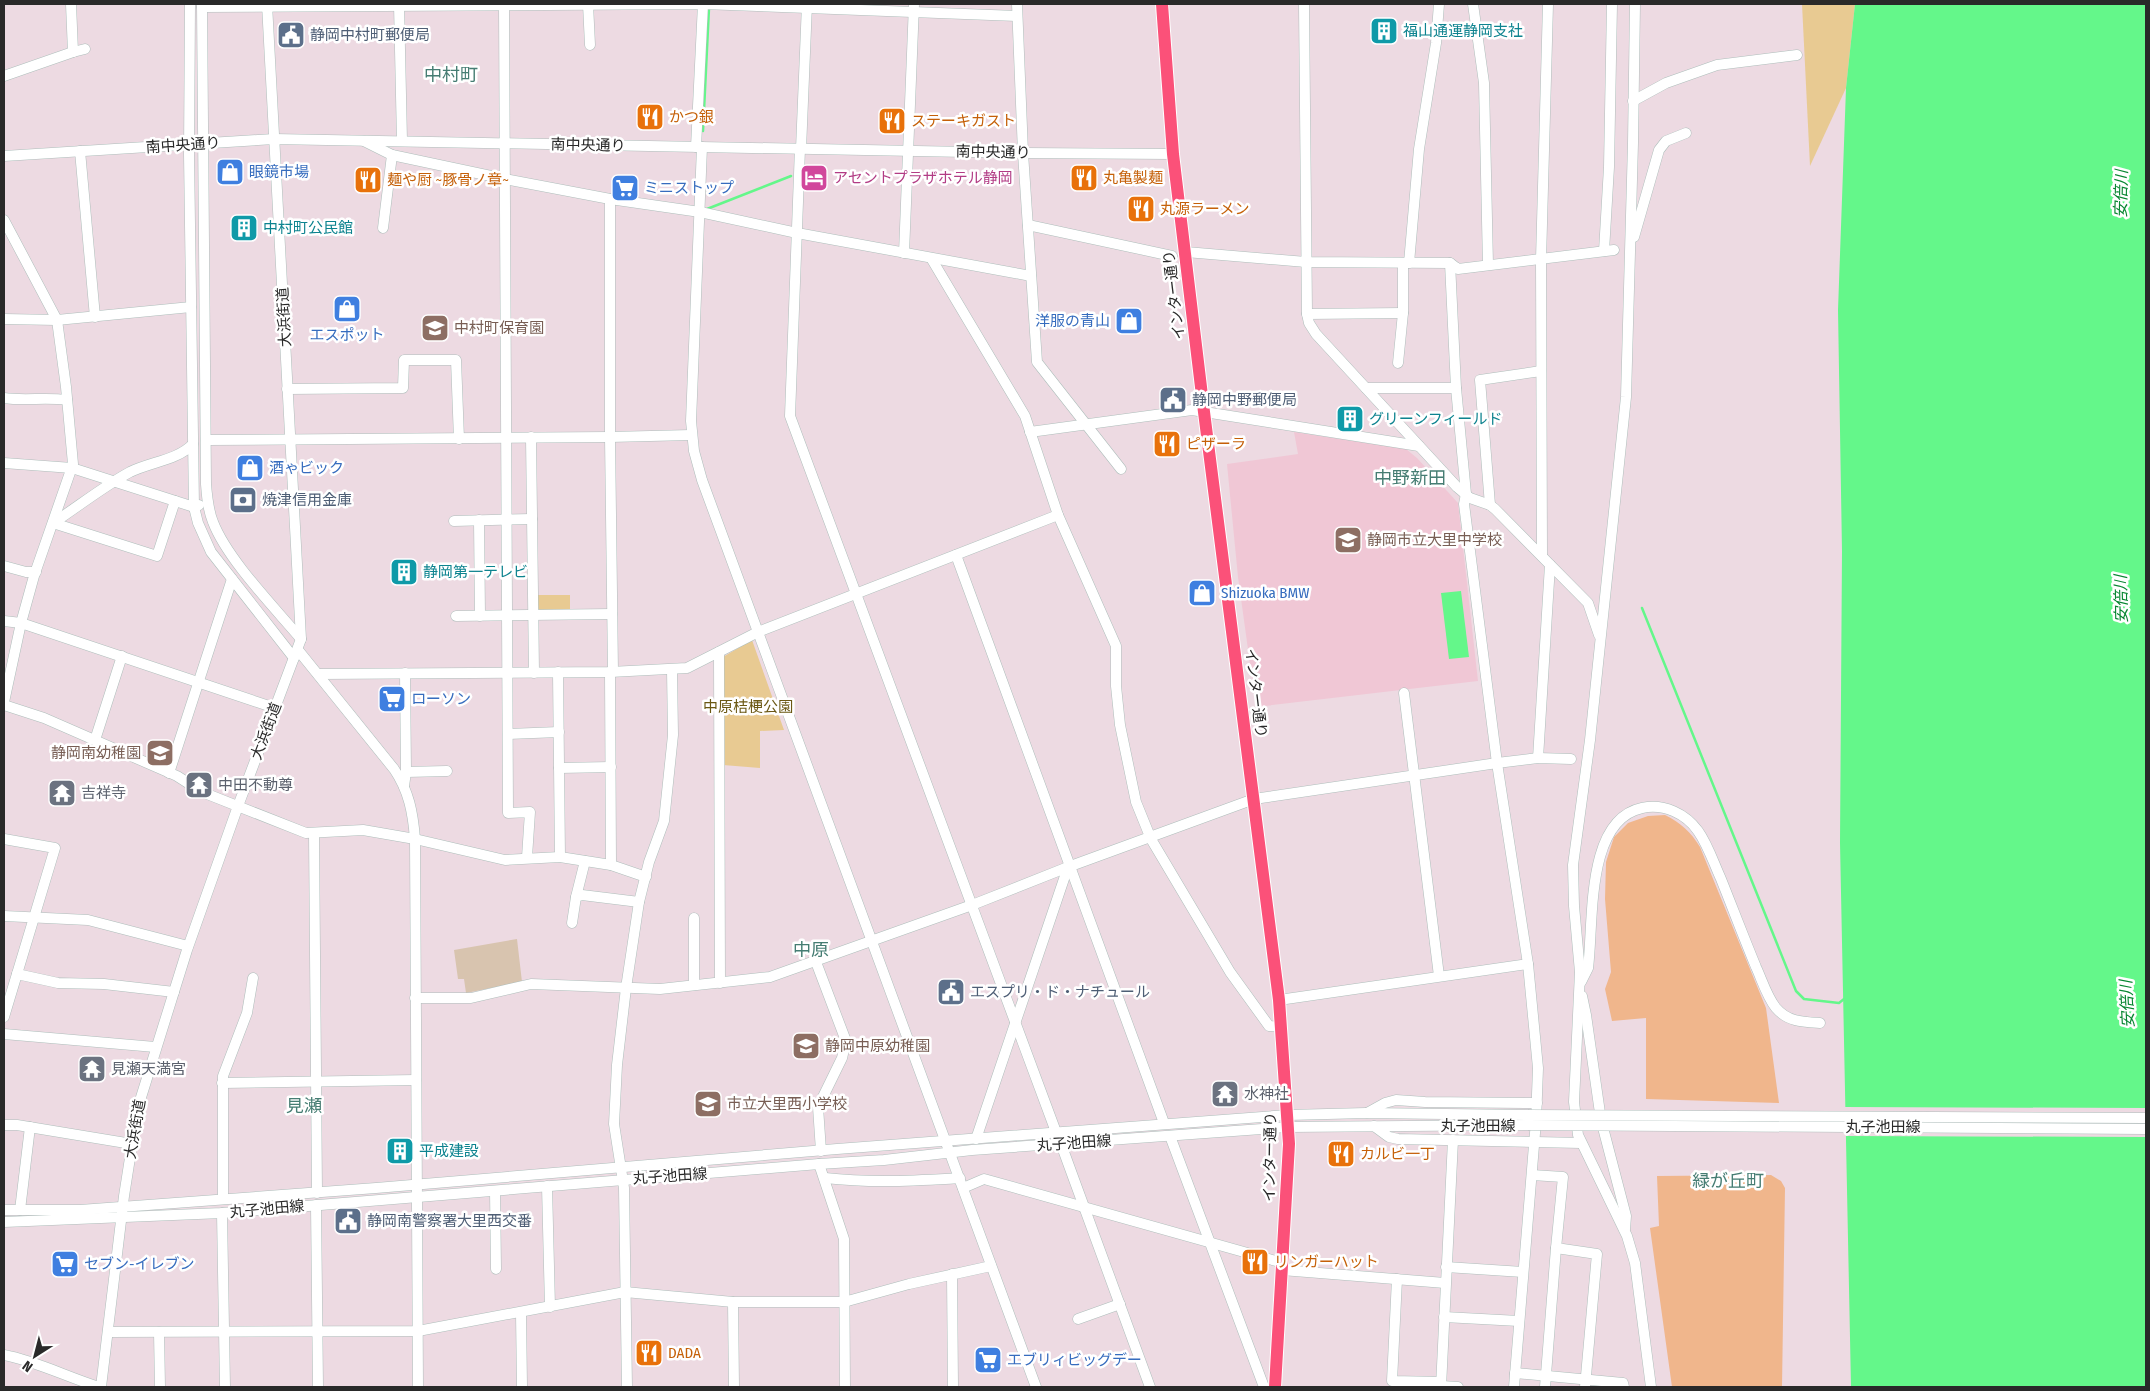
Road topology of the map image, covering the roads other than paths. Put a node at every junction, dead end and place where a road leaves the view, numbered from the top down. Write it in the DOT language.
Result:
graph roads {
  1 [pos="71,4"];
  2 [pos="190,4"];
  3 [pos="399,4"];
  4 [pos="588,4"];
  5 [pos="706,4"];
  6 [pos="1016,4"];
  7 [pos="1162,4"];
  8 [pos="1304,4"];
  9 [pos="1439,4"];
  10 [pos="1473,4"];
  11 [pos="1548,4"];
  12 [pos="1612,4"];
  13 [pos="1635,4"];
  14 [pos="202,5"];
  15 [pos="267,5"];
  16 [pos="504,5"];
  17 [pos="806,6"];
  18 [pos="914,8"];
  19 [pos="1017,16"];
  20 [pos="590,45"];
  21 [pos="85,50"];
  22 [pos="74,52"];
  23 [pos="1797,55"];
  24 [pos="4,76"];
  25 [pos="1634,85"];
  26 [pos="1655,89"];
  27 [pos="1634,101"];
  28 [pos="1686,133"];
  29 [pos="274,139"];
  30 [pos="362,140"];
  31 [pos="402,141"];
  32 [pos="203,143"];
  33 [pos="506,143"];
  34 [pos="190,144"];
  35 [pos="699,147"];
  36 [pos="801,148"];
  37 [pos="908,150"];
  38 [pos="80,151"];
  39 [pos="1023,153"];
  40 [pos="1173,154"];
  41 [pos="392,155"];
  42 [pos="4,156"];
  43 [pos="505,180"];
  44 [pos="610,199"];
  45 [pos="700,212"];
  46 [pos="4,220"];
  47 [pos="1028,224"];
  48 [pos="383,228"];
  49 [pos="797,233"];
  50 [pos="1630,247"];
  51 [pos="1186,252"];
  52 [pos="904,253"];
  53 [pos="1172,256"];
  54 [pos="931,258"];
  55 [pos="1541,260"];
  56 [pos="1306,262"];
  57 [pos="1406,263"];
  58 [pos="1450,263"];
  59 [pos="1488,265"];
  60 [pos="1031,276"];
  61 [pos="191,307"];
  62 [pos="1403,313"];
  63 [pos="1307,314"];
  64 [pos="95,316"];
  65 [pos="4,319"];
  66 [pos="57,320"];
  67 [pos="1398,363"];
  68 [pos="1541,371"];
  69 [pos="1366,388"];
  70 [pos="1456,388"];
  71 [pos="287,389"];
  72 [pos="4,398"];
  73 [pos="67,400"];
  74 [pos="1204,412"];
  75 [pos="1088,425"];
  76 [pos="1030,432"];
  77 [pos="692,435"];
  78 [pos="506,437"];
  79 [pos="531,437"];
  80 [pos="610,437"];
  81 [pos="459,439"];
  82 [pos="206,440"];
  83 [pos="291,440"];
  84 [pos="193,444"];
  85 [pos="1418,446"];
  86 [pos="4,463"];
  87 [pos="72,468"];
  88 [pos="1121,469"];
  89 [pos="116,482"];
  90 [pos="1466,494"];
  91 [pos="175,501"];
  92 [pos="208,503"];
  93 [pos="1490,505"];
  94 [pos="194,507"];
  95 [pos="1058,514"];
  96 [pos="532,519"];
  97 [pos="454,520"];
  98 [pos="479,520"];
  99 [pos="507,520"];
  100 [pos="53,523"];
  101 [pos="956,555"];
  102 [pos="1542,556"];
  103 [pos="1550,565"];
  104 [pos="4,566"];
  105 [pos="36,572"];
  106 [pos="232,579"];
  107 [pos="857,594"];
  108 [pos="612,614"];
  109 [pos="456,616"];
  110 [pos="480,616"];
  111 [pos="508,616"];
  112 [pos="534,616"];
  113 [pos="4,621"];
  114 [pos="20,624"];
  115 [pos="758,632"];
  116 [pos="1600,639"];
  117 [pos="297,649"];
  118 [pos="719,652"];
  119 [pos="122,656"];
  120 [pos="672,670"];
  121 [pos="507,672"];
  122 [pos="558,672"];
  123 [pos="612,672"];
  124 [pos="405,673"];
  125 [pos="534,673"];
  126 [pos="319,674"];
  127 [pos="199,682"];
  128 [pos="1404,693"];
  129 [pos="4,703"];
  130 [pos="275,708"];
  131 [pos="559,732"];
  132 [pos="508,734"];
  133 [pos="95,740"];
  134 [pos="1538,758"];
  135 [pos="1571,759"];
  136 [pos="1497,763"];
  137 [pos="611,767"];
  138 [pos="559,768"];
  139 [pos="447,771"];
  140 [pos="169,772"];
  141 [pos="406,772"];
  142 [pos="1415,775"];
  143 [pos="404,787"];
  144 [pos="1254,799"];
  145 [pos="238,806"];
  146 [pos="314,833"];
  147 [pos="4,838"];
  148 [pos="415,839"];
  149 [pos="1151,839"];
  150 [pos="527,857"];
  151 [pos="560,857"];
  152 [pos="585,861"];
  153 [pos="611,865"];
  154 [pos="1068,867"];
  155 [pos="646,877"];
  156 [pos="576,897"];
  157 [pos="640,902"];
  158 [pos="972,905"];
  159 [pos="4,916"];
  160 [pos="34,917"];
  161 [pos="694,918"];
  162 [pos="572,922"];
  163 [pos="871,941"];
  164 [pos="188,946"];
  165 [pos="816,962"];
  166 [pos="1528,964"];
  167 [pos="17,974"];
  168 [pos="1439,976"];
  169 [pos="252,978"];
  170 [pos="720,983"];
  171 [pos="694,985"];
  172 [pos="1579,986"];
  173 [pos="626,988"];
  174 [pos="174,992"];
  175 [pos="415,998"];
  176 [pos="1279,1000"];
  177 [pos="4,1017"];
  178 [pos="1016,1023"];
  179 [pos="1820,1023"];
  180 [pos="1281,1028"];
  181 [pos="4,1034"];
  182 [pos="155,1047"];
  183 [pos="416,1080"];
  184 [pos="316,1082"];
  185 [pos="222,1083"];
  186 [pos="1537,1103"];
  187 [pos="1366,1113"];
  188 [pos="2146,1118"];
  189 [pos="1288,1121"];
  190 [pos="1164,1123"];
  191 [pos="4,1125"];
  192 [pos="1373,1125"];
  193 [pos="30,1127"];
  194 [pos="2146,1129"];
  195 [pos="1056,1132"];
  196 [pos="1170,1136"];
  197 [pos="976,1139"];
  198 [pos="1453,1140"];
  199 [pos="946,1141"];
  200 [pos="1535,1141"];
  201 [pos="1581,1143"];
  202 [pos="132,1144"];
  203 [pos="1061,1144"];
  204 [pos="821,1151"];
  205 [pos="950,1152"];
  206 [pos="819,1164"];
  207 [pos="621,1174"];
  208 [pos="1532,1175"];
  209 [pos="825,1178"];
  210 [pos="960,1178"];
  211 [pos="416,1185"];
  212 [pos="547,1186"];
  213 [pos="963,1188"];
  214 [pos="495,1190"];
  215 [pos="317,1192"];
  216 [pos="416,1197"];
  217 [pos="223,1199"];
  218 [pos="316,1205"];
  219 [pos="1083,1206"];
  220 [pos="4,1210"];
  221 [pos="20,1210"];
  222 [pos="122,1212"];
  223 [pos="222,1213"];
  224 [pos="4,1222"];
  225 [pos="1625,1232"];
  226 [pos="1210,1242"];
  227 [pos="1556,1248"];
  228 [pos="992,1266"];
  229 [pos="1282,1267"];
  230 [pos="1446,1268"];
  231 [pos="496,1269"];
  232 [pos="1523,1272"];
  233 [pos="952,1274"];
  234 [pos="1397,1279"];
  235 [pos="1446,1283"];
  236 [pos="625,1292"];
  237 [pos="733,1302"];
  238 [pos="844,1302"];
  239 [pos="1120,1304"];
  240 [pos="550,1307"];
  241 [pos="521,1313"];
  242 [pos="1444,1318"];
  243 [pos="1078,1319"];
  244 [pos="1519,1321"];
  245 [pos="318,1331"];
  246 [pos="418,1331"];
  247 [pos="108,1332"];
  248 [pos="159,1332"];
  249 [pos="225,1332"];
  250 [pos="4,1354"];
  251 [pos="1515,1373"];
  252 [pos="1546,1382"];
  253 [pos="1586,1384"];
  254 [pos="1441,1385"];
  255 [pos="100,1387"];
  256 [pos="160,1387"];
  257 [pos="225,1387"];
  258 [pos="318,1387"];
  259 [pos="418,1387"];
  260 [pos="522,1387"];
  261 [pos="627,1387"];
  262 [pos="734,1387"];
  263 [pos="845,1387"];
  264 [pos="953,1387"];
  265 [pos="1036,1387"];
  266 [pos="1150,1387"];
  267 [pos="1264,1387"];
  268 [pos="1276,1387"];
  269 [pos="1458,1387"];
  270 [pos="1514,1387"];
  271 [pos="1624,1387"];
  272 [pos="1651,1387"];
  1 -- 22 [label="street"];
  2 -- 34 [label="street"];
  3 -- 15 [label="street"];
  3 -- 16 [label="street"];
  3 -- 31 [label="street"];
  4 -- 5 [label="street"];
  4 -- 16 [label="street"];
  4 -- 20 [label="street"];
  5 -- 17 [label="street"];
  5 -- 35 [label="street"];
  6 -- 19 [label="street"];
  7 -- 40 [label="main road, インター通り"];
  8 -- 56 [label="street"];
  9 -- 57 [label="street"];
  10 -- 59 [label="street"];
  11 -- 55 [label="street"];
  12 -- 55 [label="street"];
  13 -- 25 [label="street"];
  14 -- 15 [label="street"];
  14 -- 32 [label="street"];
  15 -- 29 [label="street, 大浜街道"];
  16 -- 33 [label="street"];
  17 -- 18 [label="street"];
  17 -- 36 [label="street"];
  18 -- 19 [label="street"];
  18 -- 37 [label="street"];
  19 -- 39 [label="street"];
  21 -- 22 [label="street"];
  22 -- 24 [label="street"];
  23 -- 26 [label="street"];
  25 -- 26 [label="street"];
  25 -- 27 [label="street"];
  26 -- 27 [label="street"];
  27 -- 50 [label="street"];
  28 -- 50 [label="street"];
  29 -- 30 [label="street, 南中央通り"];
  29 -- 32 [label="street, 南中央通り"];
  29 -- 71 [label="street, 大浜街道"];
  30 -- 31 [label="street, 南中央通り"];
  30 -- 41 [label="street"];
  31 -- 33 [label="street, 南中央通り"];
  32 -- 34 [label="street, 南中央通り"];
  32 -- 82 [label="street"];
  33 -- 35 [label="street, 南中央通り"];
  33 -- 43 [label="street"];
  34 -- 38 [label="street, 南中央通り"];
  34 -- 61 [label="street"];
  35 -- 36 [label="street, 南中央通り"];
  35 -- 45 [label="street"];
  36 -- 37 [label="street, 南中央通り"];
  36 -- 49 [label="street"];
  37 -- 39 [label="street, 南中央通り"];
  37 -- 52 [label="street"];
  38 -- 42 [label="street, 南中央通り"];
  38 -- 64 [label="street"];
  39 -- 40 [label="street, 南中央通り"];
  39 -- 47 [label="street"];
  40 -- 51 [label="main road, インター通り"];
  41 -- 43 [label="street"];
  41 -- 48 [label="street"];
  43 -- 44 [label="street"];
  43 -- 78 [label="street"];
  44 -- 45 [label="street"];
  44 -- 80 [label="street"];
  45 -- 49 [label="street"];
  45 -- 77 [label="street"];
  46 -- 66 [label="street"];
  47 -- 53 [label="street"];
  47 -- 60 [label="street"];
  49 -- 52 [label="street"];
  49 -- 107 [label="street"];
  50 -- 116 [label="street"];
  51 -- 56 [label="street"];
  51 -- 74 [label="main road, インター通り"];
  52 -- 54 [label="street"];
  54 -- 60 [label="street"];
  54 -- 76 [label="street"];
  55 -- 59 [label="street"];
  55 -- 68 [label="street"];
  56 -- 57 [label="street"];
  56 -- 63 [label="street"];
  57 -- 58 [label="street"];
  57 -- 62 [label="street"];
  58 -- 59 [label="street"];
  58 -- 70 [label="street"];
  60 -- 75 [label="street"];
  61 -- 64 [label="street"];
  61 -- 84 [label="street"];
  62 -- 63 [label="street"];
  62 -- 67 [label="street"];
  63 -- 69 [label="street"];
  64 -- 66 [label="street"];
  65 -- 66 [label="street"];
  66 -- 73 [label="street"];
  68 -- 93 [label="street"];
  68 -- 102 [label="street"];
  69 -- 70 [label="street"];
  69 -- 85 [label="street"];
  70 -- 90 [label="street"];
  71 -- 81 [label="street"];
  71 -- 83 [label="street, 大浜街道"];
  72 -- 73 [label="street"];
  73 -- 87 [label="street"];
  74 -- 75 [label="street"];
  74 -- 85 [label="street"];
  74 -- 144 [label="main road, インター通り"];
  75 -- 76 [label="street"];
  75 -- 88 [label="street"];
  76 -- 95 [label="street"];
  77 -- 80 [label="street"];
  77 -- 115 [label="street"];
  78 -- 79 [label="street"];
  78 -- 81 [label="street"];
  78 -- 99 [label="street"];
  79 -- 80 [label="street"];
  79 -- 96 [label="street"];
  80 -- 108 [label="street"];
  81 -- 83 [label="street"];
  82 -- 83 [label="street"];
  82 -- 92 [label="street"];
  83 -- 117 [label="street, 大浜街道"];
  84 -- 89 [label="street"];
  84 -- 94 [label="street"];
  85 -- 90 [label="street"];
  86 -- 87 [label="street"];
  87 -- 89 [label="street"];
  87 -- 100 [label="street"];
  89 -- 91 [label="street"];
  89 -- 100 [label="street"];
  90 -- 93 [label="street"];
  90 -- 136 [label="street"];
  91 -- 94 [label="street"];
  91 -- 100 [label="street"];
  92 -- 94 [label="street"];
  92 -- 117 [label="street"];
  93 -- 102 [label="street"];
  94 -- 106 [label="street"];
  95 -- 101 [label="street"];
  95 -- 149 [label="street"];
  96 -- 99 [label="street"];
  96 -- 112 [label="street"];
  97 -- 98 [label="street"];
  98 -- 99 [label="street"];
  98 -- 110 [label="street"];
  99 -- 111 [label="street"];
  100 -- 105 [label="street"];
  101 -- 107 [label="street"];
  101 -- 154 [label="street"];
  102 -- 103 [label="street"];
  103 -- 116 [label="street"];
  103 -- 134 [label="street"];
  104 -- 105 [label="street"];
  105 -- 114 [label="street"];
  106 -- 117 [label="street"];
  106 -- 127 [label="street"];
  107 -- 115 [label="street"];
  107 -- 158 [label="street"];
  108 -- 112 [label="street"];
  108 -- 123 [label="street"];
  109 -- 110 [label="street"];
  110 -- 111 [label="street"];
  111 -- 112 [label="street"];
  111 -- 121 [label="street"];
  112 -- 125 [label="street"];
  113 -- 114 [label="street"];
  114 -- 119 [label="street"];
  114 -- 129 [label="street"];
  115 -- 118 [label="street"];
  115 -- 163 [label="street"];
  116 -- 172 [label="street"];
  117 -- 126 [label="street"];
  117 -- 130 [label="street, 大浜街道"];
  118 -- 120 [label="street"];
  118 -- 170 [label="street"];
  119 -- 127 [label="street"];
  119 -- 133 [label="street"];
  120 -- 123 [label="street"];
  120 -- 155 [label="street"];
  121 -- 124 [label="street"];
  121 -- 125 [label="street"];
  121 -- 132 [label="street"];
  122 -- 123 [label="street"];
  122 -- 125 [label="street"];
  122 -- 131 [label="street"];
  123 -- 137 [label="street"];
  124 -- 126 [label="street"];
  124 -- 141 [label="street"];
  126 -- 143 [label="street"];
  127 -- 130 [label="street"];
  127 -- 140 [label="street"];
  128 -- 142 [label="street"];
  129 -- 133 [label="street"];
  130 -- 145 [label="street, 大浜街道"];
  131 -- 132 [label="street"];
  131 -- 138 [label="street"];
  132 -- 150 [label="street"];
  133 -- 140 [label="street"];
  134 -- 135 [label="street"];
  134 -- 136 [label="street"];
  136 -- 142 [label="street"];
  136 -- 166 [label="street"];
  137 -- 138 [label="street"];
  137 -- 153 [label="street"];
  138 -- 151 [label="street"];
  139 -- 141 [label="street"];
  140 -- 145 [label="street"];
  141 -- 143 [label="street"];
  142 -- 144 [label="street"];
  142 -- 168 [label="street"];
  143 -- 148 [label="street"];
  144 -- 149 [label="street"];
  144 -- 176 [label="main road, インター通り"];
  145 -- 146 [label="street"];
  145 -- 164 [label="street, 大浜街道"];
  146 -- 148 [label="street"];
  146 -- 184 [label="street"];
  147 -- 160 [label="street"];
  148 -- 150 [label="street"];
  148 -- 175 [label="street"];
  149 -- 154 [label="street"];
  149 -- 180 [label="street"];
  150 -- 151 [label="street"];
  151 -- 152 [label="street"];
  152 -- 153 [label="street"];
  152 -- 156 [label="street"];
  153 -- 155 [label="street"];
  154 -- 158 [label="street"];
  154 -- 178 [label="street"];
  154 -- 190 [label="street"];
  155 -- 157 [label="street"];
  156 -- 157 [label="street"];
  156 -- 162 [label="street"];
  157 -- 173 [label="street"];
  158 -- 163 [label="street"];
  158 -- 178 [label="street"];
  159 -- 160 [label="street"];
  160 -- 164 [label="street"];
  160 -- 167 [label="street"];
  161 -- 171 [label="street"];
  163 -- 165 [label="street"];
  163 -- 199 [label="street"];
  164 -- 174 [label="street, 大浜街道"];
  165 -- 170 [label="street"];
  165 -- 204 [label="street"];
  166 -- 168 [label="street"];
  166 -- 186 [label="street"];
  167 -- 174 [label="street"];
  167 -- 177 [label="street"];
  168 -- 176 [label="street"];
  169 -- 185 [label="street"];
  170 -- 171 [label="street"];
  171 -- 173 [label="street"];
  172 -- 179 [label="street"];
  172 -- 201 [label="street"];
  172 -- 225 [label="street"];
  173 -- 175 [label="street"];
  173 -- 207 [label="street"];
  174 -- 182 [label="street, 大浜街道"];
  175 -- 183 [label="street"];
  176 -- 180 [label="main road, インター通り"];
  178 -- 195 [label="street"];
  178 -- 197 [label="street"];
  180 -- 189 [label="main road, インター通り"];
  181 -- 182 [label="street"];
  182 -- 202 [label="street, 大浜街道"];
  183 -- 184 [label="street"];
  183 -- 211 [label="street"];
  184 -- 185 [label="street"];
  184 -- 215 [label="street"];
  185 -- 217 [label="street"];
  186 -- 187 [label="street"];
  186 -- 200 [label="street"];
  187 -- 188 [label="street, 丸子池田線, bridge"];
  187 -- 189 [label="street, 丸子池田線"];
  189 -- 190 [label="street, 丸子池田線"];
  189 -- 192 [label="street, 丸子池田線"];
  189 -- 196 [label="street, 丸子池田線"];
  189 -- 229 [label="main road, インター通り"];
  190 -- 195 [label="street, 丸子池田線"];
  191 -- 193 [label="street"];
  192 -- 194 [label="street, 丸子池田線, bridge"];
  192 -- 198 [label="street"];
  193 -- 202 [label="street"];
  193 -- 221 [label="street"];
  195 -- 197 [label="street, 丸子池田線"];
  196 -- 203 [label="street, 丸子池田線"];
  196 -- 226 [label="street"];
  197 -- 199 [label="street, 丸子池田線"];
  198 -- 200 [label="street"];
  198 -- 230 [label="street"];
  199 -- 204 [label="street, 丸子池田線"];
  199 -- 205 [label="street"];
  200 -- 201 [label="street"];
  200 -- 208 [label="street"];
  201 -- 225 [label="street"];
  202 -- 222 [label="street, 大浜街道"];
  203 -- 205 [label="street, 丸子池田線"];
  203 -- 219 [label="street"];
  204 -- 207 [label="street, 丸子池田線"];
  205 -- 206 [label="street, 丸子池田線"];
  205 -- 210 [label="street"];
  206 -- 207 [label="street, 丸子池田線"];
  206 -- 209 [label="street"];
  207 -- 211 [label="street, 丸子池田線"];
  207 -- 212 [label="street, 丸子池田線"];
  207 -- 236 [label="street"];
  208 -- 227 [label="street"];
  208 -- 232 [label="street"];
  209 -- 210 [label="street"];
  209 -- 238 [label="street"];
  210 -- 213 [label="street"];
  211 -- 215 [label="street, 丸子池田線"];
  211 -- 216 [label="street"];
  212 -- 214 [label="street, 丸子池田線"];
  212 -- 240 [label="street"];
  213 -- 219 [label="street"];
  213 -- 228 [label="street"];
  214 -- 216 [label="street, 丸子池田線"];
  214 -- 231 [label="street"];
  215 -- 217 [label="street, 丸子池田線"];
  216 -- 218 [label="street, 丸子池田線"];
  216 -- 246 [label="street"];
  217 -- 222 [label="street, 丸子池田線"];
  218 -- 223 [label="street, 丸子池田線"];
  218 -- 245 [label="street"];
  219 -- 226 [label="street"];
  219 -- 239 [label="street"];
  220 -- 221 [label="street, 丸子池田線"];
  221 -- 222 [label="street, 丸子池田線"];
  222 -- 223 [label="street, 丸子池田線"];
  222 -- 224 [label="street, 丸子池田線"];
  222 -- 247 [label="street, 大浜街道"];
  223 -- 249 [label="street"];
  225 -- 272 [label="street"];
  226 -- 229 [label="street"];
  226 -- 267 [label="street"];
  227 -- 252 [label="street"];
  227 -- 253 [label="street"];
  228 -- 233 [label="street"];
  228 -- 265 [label="street"];
  229 -- 234 [label="street"];
  229 -- 268 [label="main road, インター通り"];
  230 -- 232 [label="street"];
  230 -- 235 [label="street"];
  232 -- 244 [label="street"];
  233 -- 238 [label="street"];
  233 -- 264 [label="street"];
  234 -- 235 [label="street"];
  234 -- 254 [label="street"];
  235 -- 242 [label="street"];
  236 -- 237 [label="street"];
  236 -- 240 [label="street"];
  236 -- 261 [label="street"];
  237 -- 238 [label="street"];
  237 -- 262 [label="street"];
  238 -- 263 [label="street"];
  239 -- 243 [label="street"];
  239 -- 266 [label="street"];
  240 -- 241 [label="street"];
  241 -- 246 [label="street"];
  241 -- 260 [label="street"];
  242 -- 244 [label="street"];
  242 -- 254 [label="street"];
  244 -- 251 [label="street"];
  245 -- 246 [label="street"];
  245 -- 249 [label="street"];
  245 -- 258 [label="street"];
  246 -- 259 [label="street"];
  247 -- 248 [label="street"];
  247 -- 255 [label="street, 大浜街道"];
  248 -- 249 [label="street"];
  248 -- 256 [label="street"];
  249 -- 257 [label="street"];
  250 -- 255 [label="street"];
  251 -- 252 [label="street"];
  251 -- 270 [label="street"];
  252 -- 253 [label="street"];
  253 -- 271 [label="street"];
  254 -- 269 [label="street"];
}
